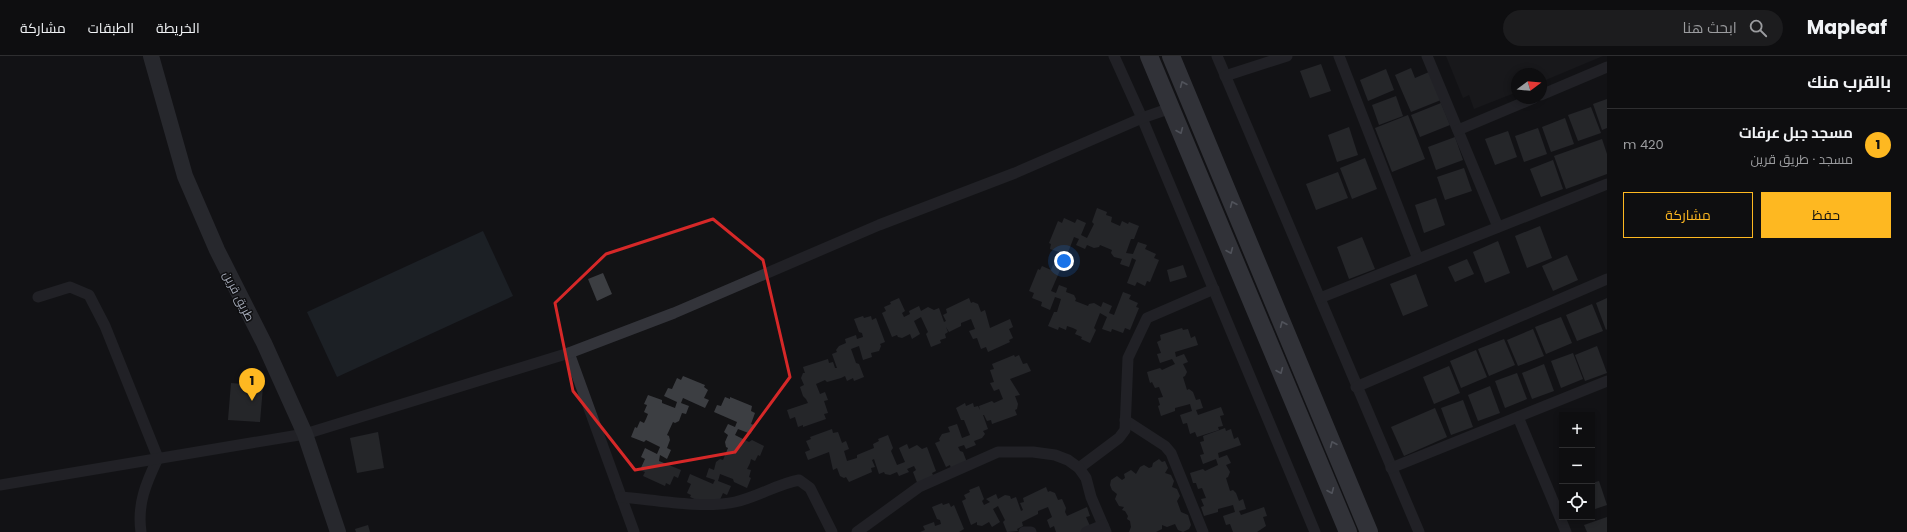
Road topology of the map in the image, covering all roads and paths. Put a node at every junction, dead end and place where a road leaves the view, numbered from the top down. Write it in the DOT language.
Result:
graph roads {
  1 [pos="151,56"];
  2 [pos="1114,56"];
  3 [pos="1149,56"];
  4 [pos="1171,56"];
  5 [pos="1217,56"];
  6 [pos="1288,56"];
  7 [pos="1339,56"];
  8 [pos="1427,56"];
  9 [pos="1607,67"];
  10 [pos="1225,76"];
  11 [pos="1547,92"];
  12 [pos="1520,104"];
  13 [pos="1171,108"];
  14 [pos="1142,118"];
  15 [pos="1458,130"];
  16 [pos="1607,184"];
  17 [pos="1498,227"];
  18 [pos="1418,259"];
  19 [pos="1607,279"];
  20 [pos="1214,289"];
  21 [pos="38,297"];
  22 [pos="1320,298"];
  23 [pos="569,353"];
  24 [pos="1607,381"];
  25 [pos="1356,386"];
  26 [pos="1518,417"];
  27 [pos="1125,420"];
  28 [pos="305,434"];
  29 [pos="158,458"];
  30 [pos="1079,468"];
  31 [pos="1391,468"];
  32 [pos="0,485"];
  33 [pos="621,497"];
  34 [pos="1105,528"];
  35 [pos="141,532"];
  36 [pos="338,532"];
  37 [pos="634,532"];
  38 [pos="832,532"];
  39 [pos="857,532"];
  40 [pos="1024,532"];
  41 [pos="1031,532"];
  42 [pos="1086,532"];
  43 [pos="1203,532"];
  44 [pos="1315,532"];
  45 [pos="1348,532"];
  46 [pos="1369,532"];
  47 [pos="1419,532"];
  48 [pos="1566,532"];
  1 -- 28 [label="main road, طريق قرين"];
  2 -- 14 [label="street"];
  3 -- 13 [label="highway"];
  46 -- 4 [label="highway, one-way"];
  5 -- 10 [label="street"];
  6 -- 10 [label="street"];
  7 -- 18 [label="street"];
  8 -- 15 [label="street"];
  9 -- 11 [label="street"];
  10 -- 22 [label="street"];
  12 -- 15 [label="street"];
  13 -- 14 [label="street"];
  13 -- 45 [label="highway, one-way"];
  14 -- 20 [label="street"];
  14 -- 23 [label="street"];
  15 -- 17 [label="street"];
  16 -- 17 [label="street"];
  17 -- 18 [label="street"];
  18 -- 22 [label="street"];
  19 -- 25 [label="street"];
  20 -- 27 [label="street"];
  20 -- 44 [label="street"];
  21 -- 29 [label="street"];
  22 -- 25 [label="street"];
  23 -- 28 [label="street"];
  23 -- 33 [label="street"];
  24 -- 26 [label="street"];
  25 -- 31 [label="street"];
  26 -- 31 [label="street"];
  26 -- 48 [label="street"];
  27 -- 30 [label="street"];
  27 -- 43 [label="street"];
  28 -- 29 [label="street"];
  28 -- 36 [label="main road, طريق قرين"];
  29 -- 32 [label="street"];
  29 -- 35 [label="street"];
  30 -- 34 [label="street"];
  30 -- 39 [label="street"];
  31 -- 47 [label="street"];
  33 -- 37 [label="street"];
  33 -- 38 [label="street"];
  34 -- 42 [label="street"];
  40 -- 41 [label="street"];
}
